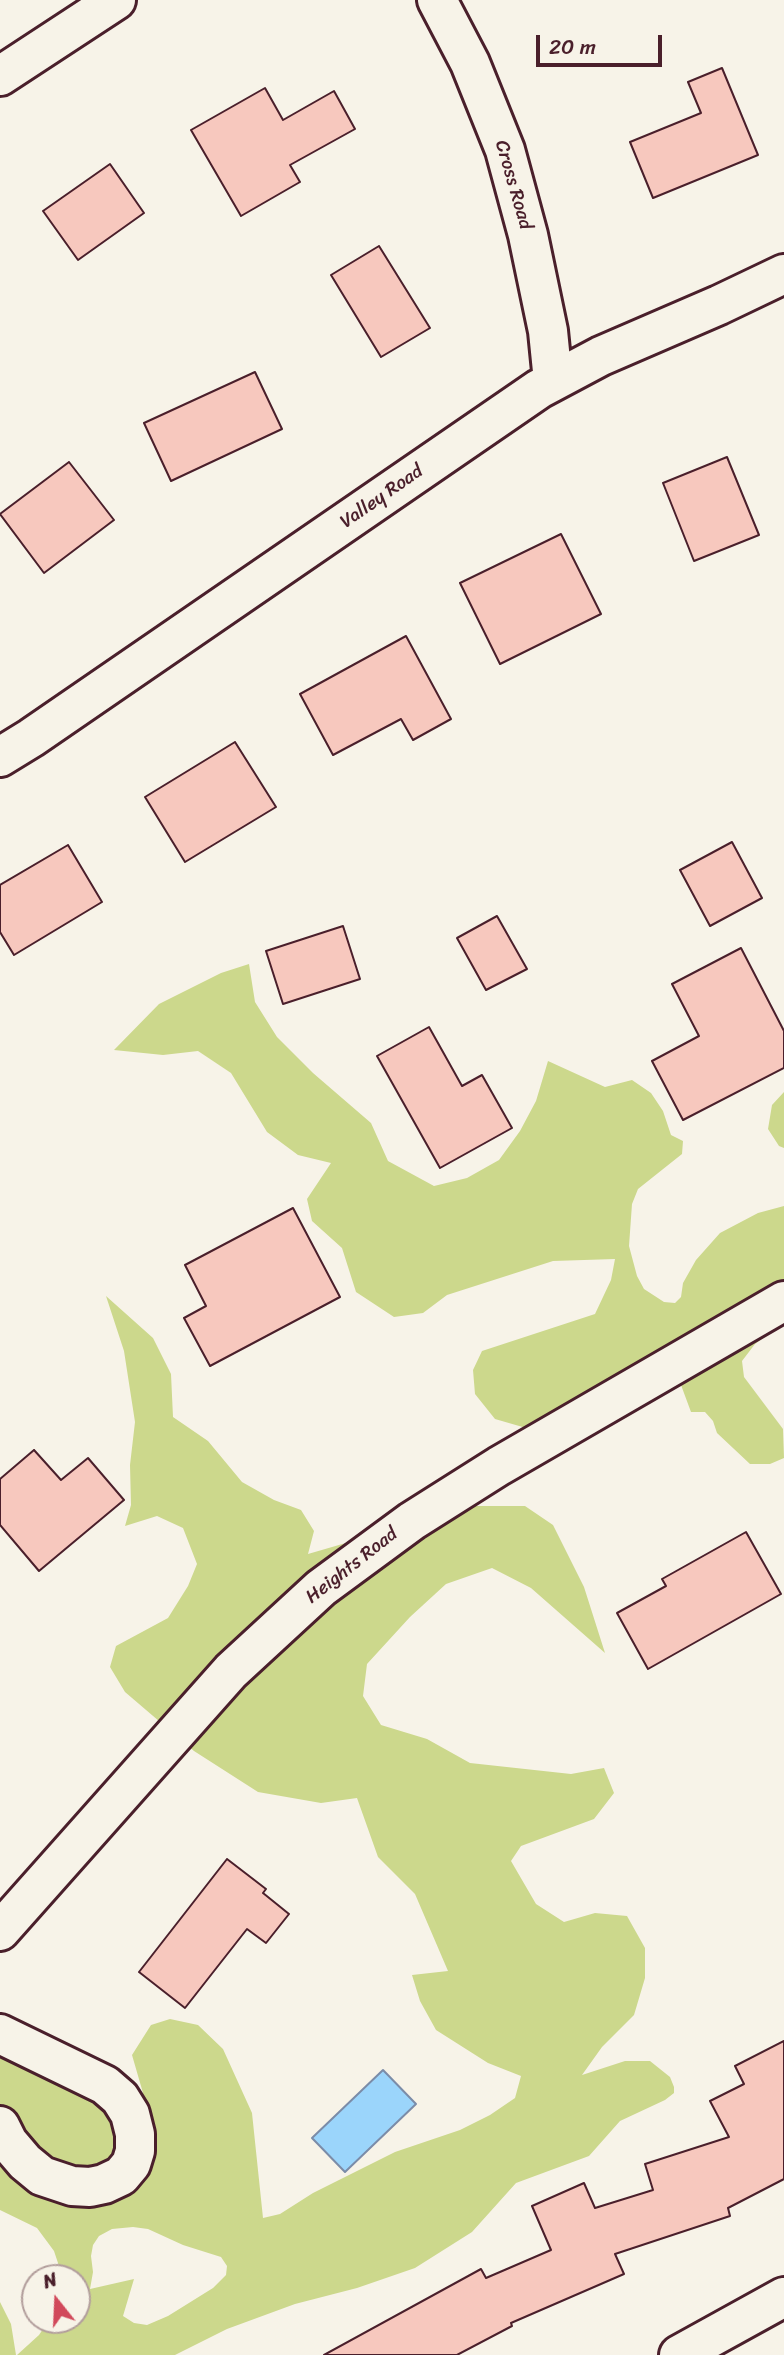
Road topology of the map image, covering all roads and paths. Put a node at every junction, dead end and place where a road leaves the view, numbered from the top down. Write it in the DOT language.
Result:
graph roads {
  1 [pos="117,0"];
  2 [pos="437,0"];
  3 [pos="0,76"];
  4 [pos="784,274"];
  5 [pos="553,382"];
  6 [pos="0,757"];
  7 [pos="784,1301"];
  8 [pos="0,1931"];
  9 [pos="0,2034"];
  10 [pos="0,2126"];
  11 [pos="784,2297"];
  12 [pos="679,2355"];
  1 -- 3 [label="street"];
  2 -- 5 [label="street, Cross Road"];
  4 -- 5 [label="street, Valley Road"];
  5 -- 6 [label="street, Valley Road"];
  7 -- 8 [label="street, Heights Road"];
  9 -- 10 [label="street"];
  11 -- 12 [label="street"];
}
